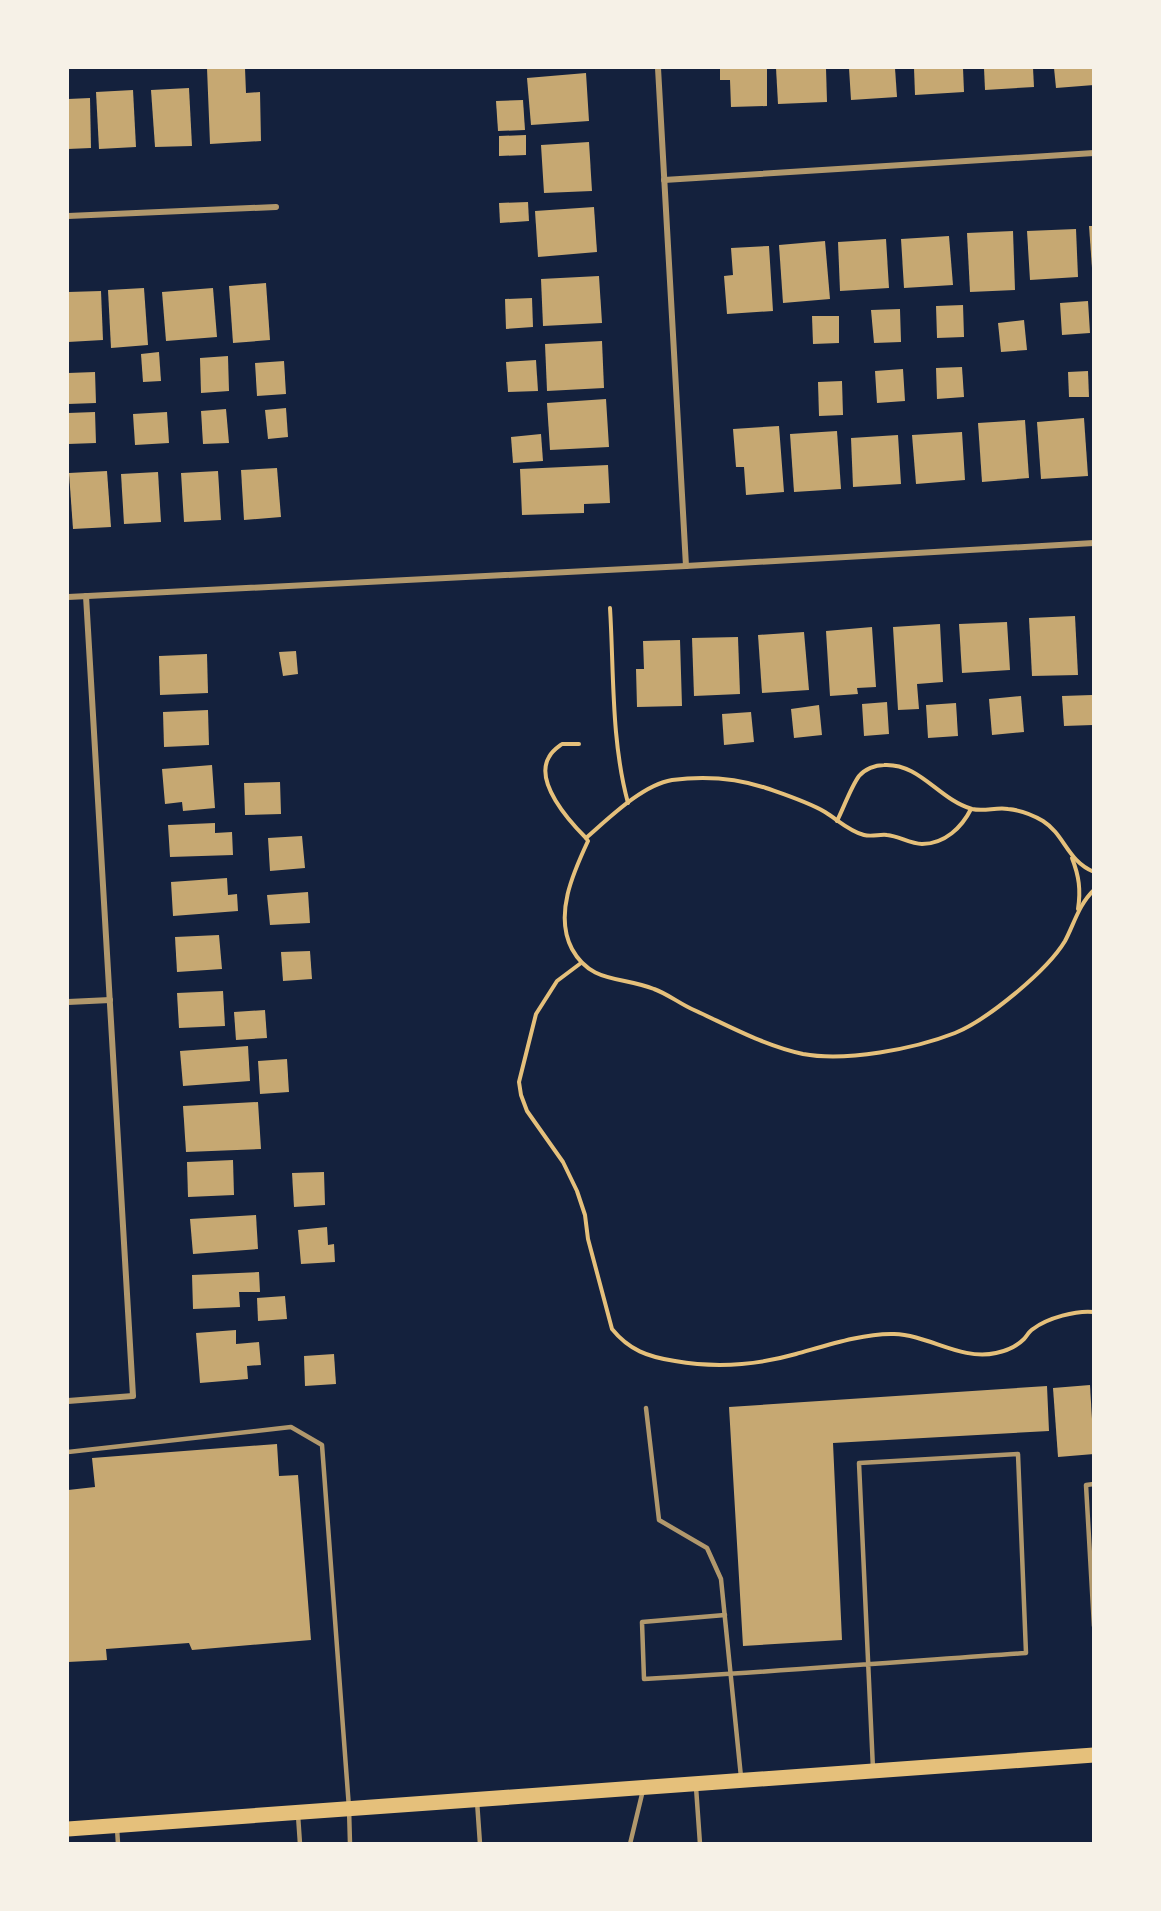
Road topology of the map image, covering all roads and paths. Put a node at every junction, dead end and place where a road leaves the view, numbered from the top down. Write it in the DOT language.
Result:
graph roads {
  1 [pos="658,68"];
  2 [pos="1094,153"];
  3 [pos="664,180"];
  4 [pos="276,207"];
  5 [pos="68,216"];
  6 [pos="1094,543"];
  7 [pos="686,566"];
  8 [pos="86,596"];
  9 [pos="68,597"];
  10 [pos="610,608"];
  11 [pos="579,744"];
  12 [pos="628,803"];
  13 [pos="971,809"];
  14 [pos="837,821"];
  15 [pos="586,838"];
  16 [pos="1072,857"];
  17 [pos="1094,872"];
  18 [pos="1094,890"];
  19 [pos="1077,913"];
  20 [pos="581,963"];
  21 [pos="110,1000"];
  22 [pos="68,1002"];
  23 [pos="1094,1312"];
  24 [pos="68,1401"];
  25 [pos="646,1408"];
  26 [pos="68,1452"];
  27 [pos="1094,1484"];
  28 [pos="725,1615"];
  29 [pos="1094,1626"];
  30 [pos="868,1664"];
  31 [pos="731,1674"];
  32 [pos="1094,1755"];
  33 [pos="873,1771"];
  34 [pos="741,1780"];
  35 [pos="696,1784"];
  36 [pos="643,1788"];
  37 [pos="477,1799"];
  38 [pos="349,1808"];
  39 [pos="298,1812"];
  40 [pos="117,1825"];
  41 [pos="68,1829"];
  42 [pos="118,1844"];
  43 [pos="300,1844"];
  44 [pos="350,1844"];
  45 [pos="480,1844"];
  46 [pos="630,1844"];
  47 [pos="700,1844"];
  1 -- 3 [label="street"];
  2 -- 3 [label="street"];
  3 -- 7 [label="street"];
  4 -- 5 [label="street"];
  6 -- 7 [label="street"];
  7 -- 8 [label="street"];
  8 -- 9 [label="street"];
  8 -- 21 [label="street"];
  10 -- 12 [label="path"];
  11 -- 15 [label="path"];
  12 -- 14 [label="path"];
  12 -- 15 [label="path"];
  13 -- 14 [label="path"];
  13 -- 14 [label="path"];
  13 -- 16 [label="path"];
  15 -- 20 [label="path"];
  16 -- 17 [label="path"];
  16 -- 19 [label="path"];
  18 -- 19 [label="path"];
  19 -- 20 [label="path"];
  20 -- 23 [label="path"];
  21 -- 22 [label="street"];
  21 -- 24 [label="street"];
  25 -- 28 [label="lane"];
  26 -- 38 [label="lane"];
  27 -- 29 [label="lane"];
  28 -- 31 [label="lane"];
  28 -- 31 [label="lane"];
  30 -- 30 [label="lane"];
  30 -- 31 [label="lane"];
  30 -- 33 [label="lane"];
  31 -- 34 [label="lane"];
  32 -- 33 [label="main road"];
  33 -- 34 [label="main road"];
  34 -- 35 [label="main road"];
  35 -- 36 [label="main road"];
  35 -- 47 [label="lane"];
  36 -- 37 [label="main road"];
  36 -- 46 [label="lane"];
  37 -- 38 [label="main road"];
  37 -- 45 [label="lane"];
  38 -- 39 [label="main road"];
  38 -- 44 [label="lane"];
  39 -- 40 [label="main road"];
  39 -- 43 [label="lane"];
  40 -- 41 [label="main road"];
  40 -- 42 [label="lane"];
}
